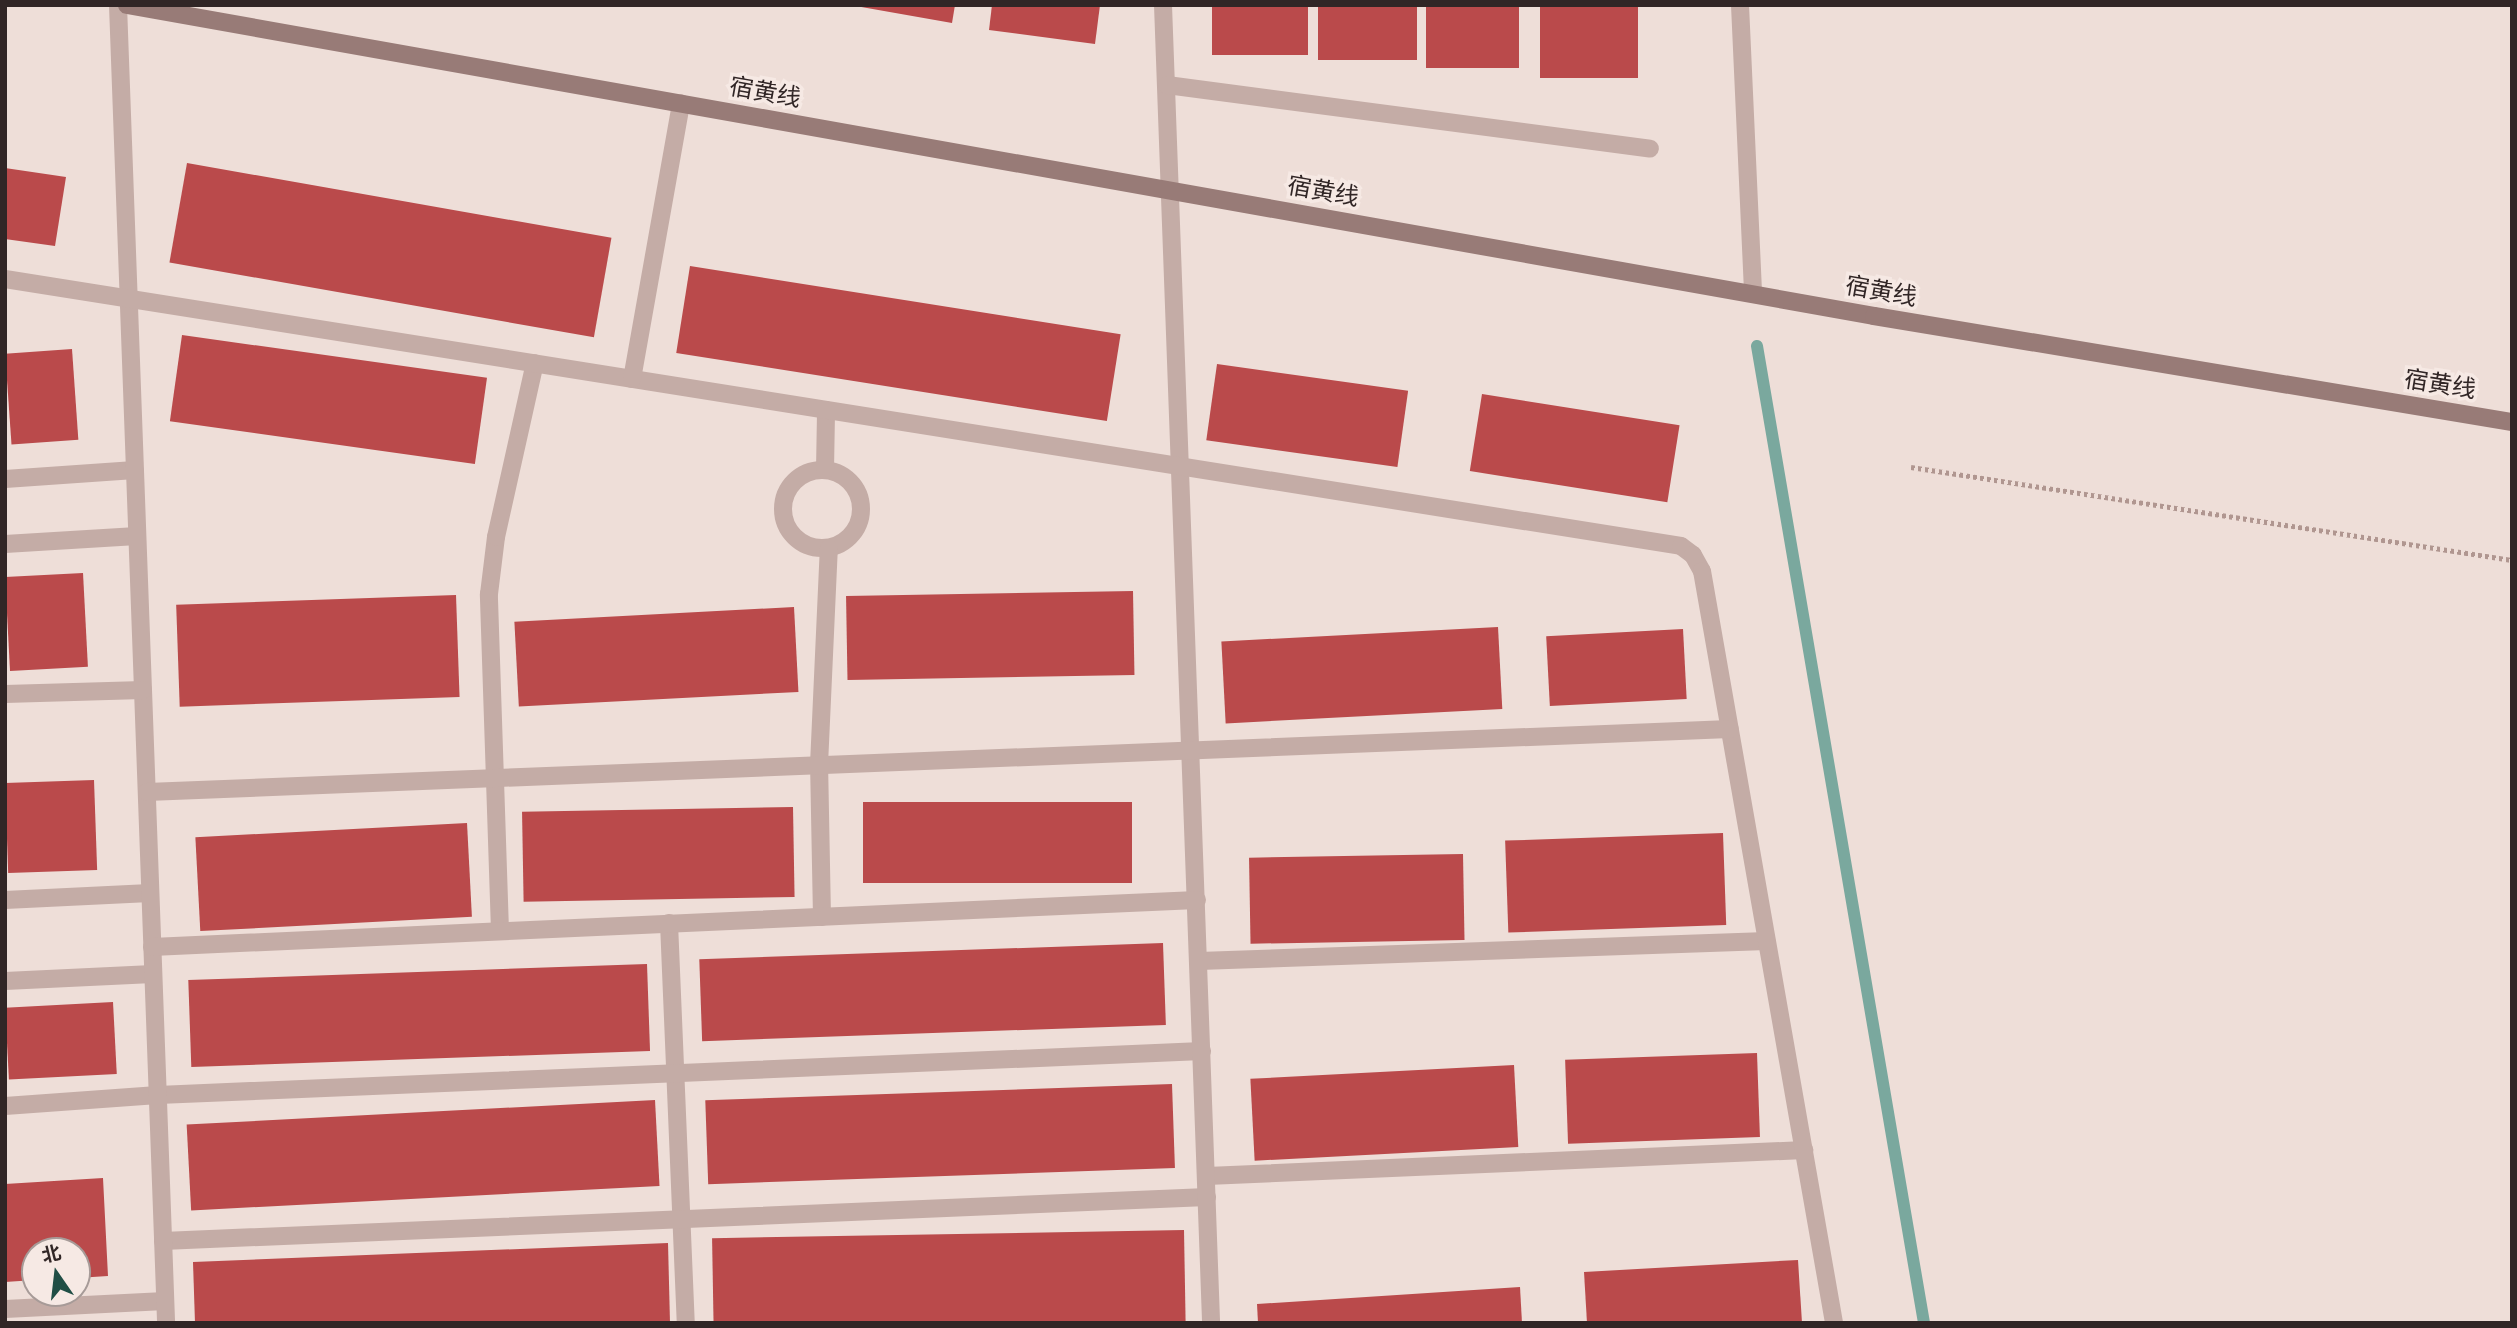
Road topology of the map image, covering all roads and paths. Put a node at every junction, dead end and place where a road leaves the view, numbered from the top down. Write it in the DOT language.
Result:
graph roads {
  1 [pos="118,5"];
  2 [pos="127,5"];
  3 [pos="1163,5"];
  4 [pos="1740,5"];
  5 [pos="1167,85"];
  6 [pos="681,103"];
  7 [pos="1650,149"];
  8 [pos="1172,190"];
  9 [pos="5,279"];
  10 [pos="1753,292"];
  11 [pos="128,299"];
  12 [pos="535,363"];
  13 [pos="632,379"];
  14 [pos="826,410"];
  15 [pos="2512,422"];
  16 [pos="1181,467"];
  17 [pos="1911,467"];
  18 [pos="135,470"];
  19 [pos="825,470"];
  20 [pos="5,479"];
  21 [pos="137,536"];
  22 [pos="5,544"];
  23 [pos="829,548"];
  24 [pos="2512,560"];
  25 [pos="142,690"];
  26 [pos="5,694"];
  27 [pos="1730,729"];
  28 [pos="1192,750"];
  29 [pos="819,765"];
  30 [pos="493,778"];
  31 [pos="147,792"];
  32 [pos="150,893"];
  33 [pos="5,900"];
  34 [pos="1197,900"];
  35 [pos="822,917"];
  36 [pos="669,923"];
  37 [pos="500,931"];
  38 [pos="1767,941"];
  39 [pos="152,947"];
  40 [pos="1199,961"];
  41 [pos="153,974"];
  42 [pos="5,981"];
  43 [pos="1202,1051"];
  44 [pos="675,1073"];
  45 [pos="158,1095"];
  46 [pos="5,1106"];
  47 [pos="1804,1150"];
  48 [pos="1206,1176"];
  49 [pos="1207,1197"];
  50 [pos="682,1219"];
  51 [pos="163,1241"];
  52 [pos="165,1301"];
  53 [pos="5,1309"];
  54 [pos="166,1323"];
  55 [pos="686,1323"];
  56 [pos="1212,1323"];
  57 [pos="1834,1323"];
  1 -- 11 [label="street"];
  2 -- 6 [label="main road, 宿黄线"];
  3 -- 5 [label="street"];
  4 -- 10 [label="street"];
  5 -- 7 [label="street"];
  5 -- 8 [label="street"];
  6 -- 8 [label="main road, 宿黄线"];
  6 -- 13 [label="street"];
  8 -- 10 [label="main road, 宿黄线"];
  8 -- 16 [label="street"];
  9 -- 11 [label="street"];
  10 -- 15 [label="main road, 宿黄线"];
  11 -- 12 [label="street"];
  11 -- 18 [label="street"];
  12 -- 13 [label="street"];
  12 -- 30 [label="street"];
  13 -- 14 [label="street"];
  14 -- 16 [label="street"];
  14 -- 19 [label="street"];
  16 -- 27 [label="street"];
  16 -- 28 [label="street"];
  17 -- 24 [label="path"];
  18 -- 20 [label="street"];
  18 -- 21 [label="street"];
  19 -- 23 [label="street"];
  19 -- 23 [label="street"];
  21 -- 22 [label="street"];
  21 -- 25 [label="street"];
  23 -- 29 [label="street"];
  25 -- 26 [label="street"];
  25 -- 31 [label="street"];
  27 -- 28 [label="street"];
  27 -- 38 [label="street"];
  28 -- 29 [label="street"];
  28 -- 34 [label="street"];
  29 -- 30 [label="street"];
  29 -- 35 [label="street"];
  30 -- 31 [label="street"];
  30 -- 37 [label="street"];
  31 -- 32 [label="street"];
  32 -- 33 [label="street"];
  32 -- 39 [label="street"];
  34 -- 35 [label="street"];
  34 -- 40 [label="street"];
  35 -- 36 [label="street"];
  36 -- 37 [label="street"];
  36 -- 44 [label="street"];
  37 -- 39 [label="street"];
  38 -- 40 [label="street"];
  38 -- 47 [label="street"];
  39 -- 41 [label="street"];
  40 -- 43 [label="street"];
  41 -- 42 [label="street"];
  41 -- 45 [label="street"];
  43 -- 44 [label="street"];
  43 -- 48 [label="street"];
  44 -- 45 [label="street"];
  44 -- 50 [label="street"];
  45 -- 46 [label="street"];
  45 -- 51 [label="street"];
  47 -- 48 [label="street"];
  47 -- 57 [label="street"];
  48 -- 49 [label="street"];
  49 -- 50 [label="street"];
  49 -- 56 [label="street"];
  50 -- 51 [label="street"];
  50 -- 55 [label="street"];
  51 -- 52 [label="street"];
  52 -- 53 [label="street"];
  52 -- 54 [label="street"];
}
